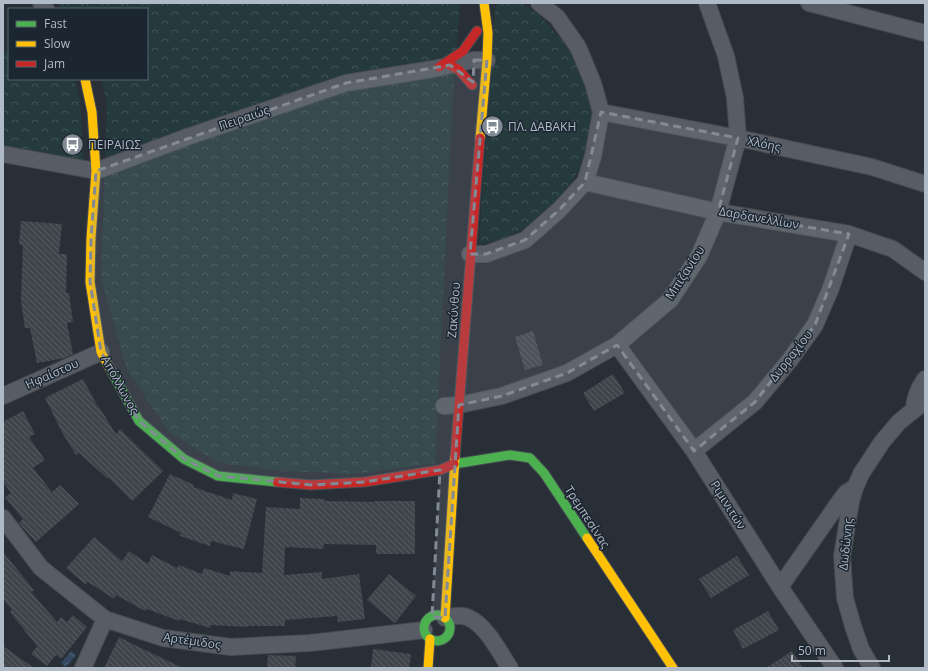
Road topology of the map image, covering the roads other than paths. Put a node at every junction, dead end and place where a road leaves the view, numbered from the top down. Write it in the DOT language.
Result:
graph roads {
  1 [pos="484,3"];
  2 [pos="540,3"];
  3 [pos="707,3"];
  4 [pos="809,3"];
  5 [pos="477,31"];
  6 [pos="925,32"];
  7 [pos="481,60"];
  8 [pos="444,66"];
  9 [pos="85,80"];
  10 [pos="472,85"];
  11 [pos="471,97"];
  12 [pos="601,112"];
  13 [pos="738,138"];
  14 [pos="3,154"];
  15 [pos="96,171"];
  16 [pos="585,182"];
  17 [pos="925,184"];
  18 [pos="718,212"];
  19 [pos="849,234"];
  20 [pos="470,254"];
  21 [pos="925,272"];
  22 [pos="617,345"];
  23 [pos="101,352"];
  24 [pos="925,379"];
  25 [pos="3,396"];
  26 [pos="920,405"];
  27 [pos="448,406"];
  28 [pos="694,451"];
  29 [pos="454,464"];
  30 [pos="440,470"];
  31 [pos="855,488"];
  32 [pos="3,518"];
  33 [pos="780,587"];
  34 [pos="105,618"];
  35 [pos="433,622"];
  36 [pos="83,668"];
  37 [pos="428,668"];
  38 [pos="510,668"];
  39 [pos="673,668"];
  40 [pos="835,668"];
  41 [pos="872,668"];
  1 -- 5 [label="street, Ζακύνθου"];
  1 -- 7 [label="street, Ζακύνθου"];
  2 -- 12 [label="street"];
  3 -- 13 [label="street, Μπιζανίου"];
  4 -- 6 [label="street"];
  5 -- 7 [label="street, Ζακύνθου"];
  5 -- 8 [label="street"];
  7 -- 8 [label="street, Πειραιώς"];
  7 -- 10 [label="street, Ζακύνθου"];
  7 -- 20 [label="street, Ζακύνθου"];
  8 -- 10 [label="street"];
  8 -- 15 [label="street, Πειραιώς"];
  9 -- 15 [label="street, Απόλλωνος"];
  10 -- 11 [label="street, Ζακύνθου"];
  12 -- 13 [label="street, Χλόης"];
  12 -- 16 [label="street"];
  13 -- 17 [label="street, Χλόης"];
  13 -- 18 [label="street, Μπιζανίου"];
  14 -- 15 [label="street"];
  15 -- 23 [label="street, Απόλλωνος"];
  16 -- 18 [label="street, Δαρδανελλίων"];
  16 -- 20 [label="street"];
  18 -- 19 [label="street, Δαρδανελλίων"];
  18 -- 22 [label="street, Μπιζανίου"];
  19 -- 21 [label="street, Δαρδανελλίων"];
  19 -- 28 [label="street, Δυρραχίου"];
  20 -- 27 [label="street, Ζακύνθου"];
  22 -- 27 [label="street, Μπιζανίου"];
  22 -- 28 [label="street, Ριμινιτών"];
  23 -- 25 [label="street, Ηφαίστου"];
  23 -- 30 [label="street, Απόλλωνος"];
  24 -- 26 [label="street, Δωδώνης"];
  26 -- 31 [label="street, Δωδώνης"];
  27 -- 29 [label="street, Ζακύνθου"];
  28 -- 33 [label="street, Ριμινιτών"];
  29 -- 30 [label="street, Τρεμπεσίνας"];
  29 -- 35 [label="street, Ζακύνθου"];
  29 -- 39 [label="street, Τρεμπεσίνας"];
  31 -- 33 [label="street, Δωδώνης"];
  31 -- 41 [label="street, Δωδώνης"];
  32 -- 34 [label="street, Αρτέμιδος"];
  33 -- 40 [label="street, Ριμινιτών"];
  34 -- 35 [label="street, Αρτέμιδος"];
  34 -- 36 [label="street"];
  35 -- 35 [label="street"];
  35 -- 37 [label="street, Ζακύνθου"];
  35 -- 38 [label="street, Αρτέμιδος"];
}
